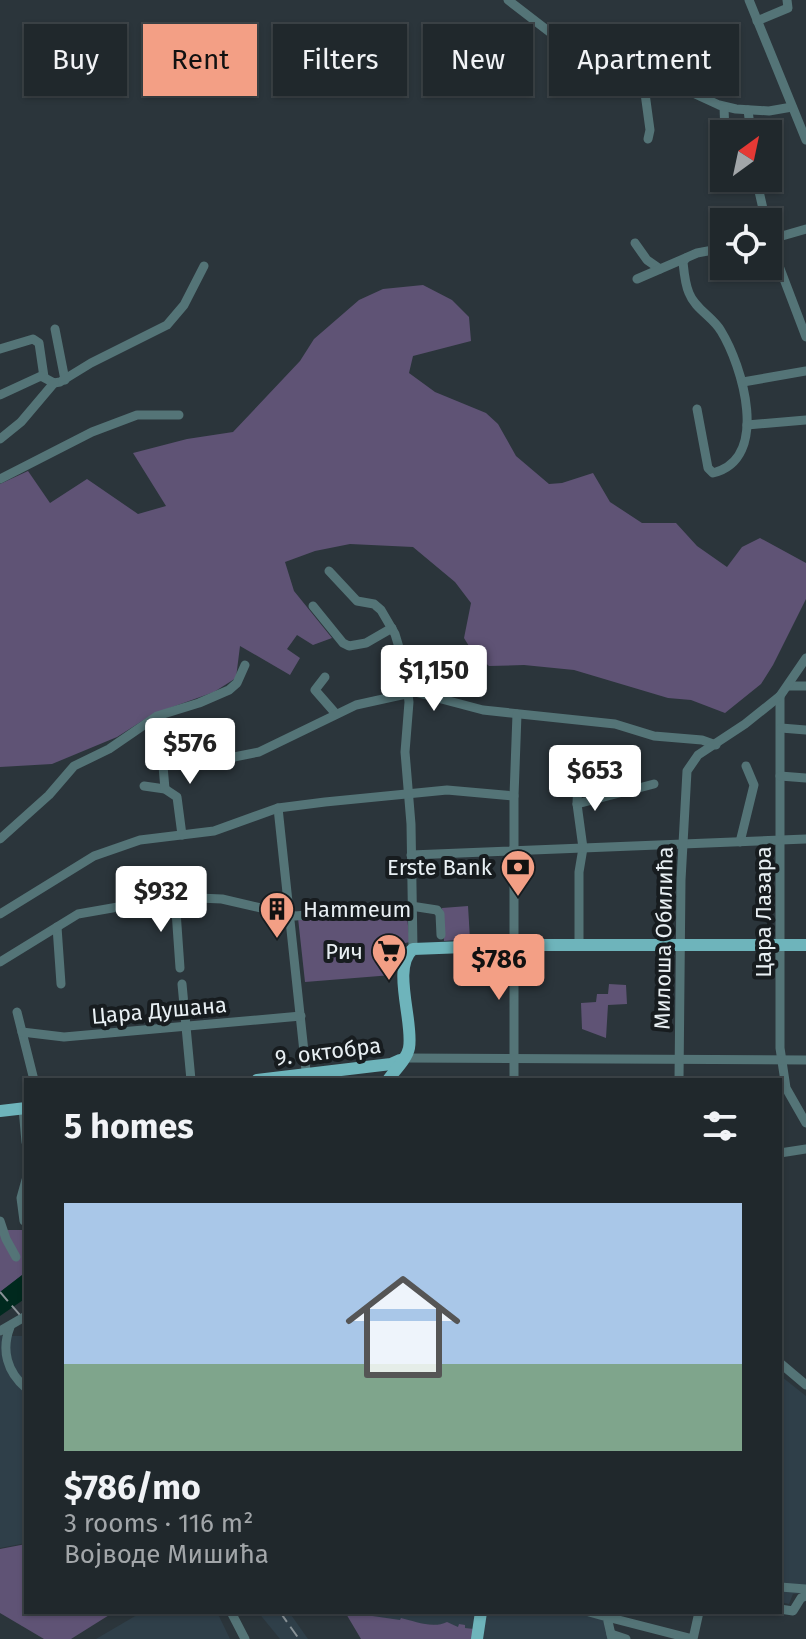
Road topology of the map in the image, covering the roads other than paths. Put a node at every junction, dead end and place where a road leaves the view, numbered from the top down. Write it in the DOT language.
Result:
graph roads {
  1 [pos="508,0"];
  2 [pos="749,0"];
  3 [pos="787,0"];
  4 [pos="757,21"];
  5 [pos="549,32"];
  6 [pos="645,96"];
  7 [pos="700,96"];
  8 [pos="724,107"];
  9 [pos="792,107"];
  10 [pos="748,110"];
  11 [pos="724,120"];
  12 [pos="749,120"];
  13 [pos="806,137"];
  14 [pos="648,139"];
  15 [pos="806,229"];
  16 [pos="782,235"];
  17 [pos="635,243"];
  18 [pos="710,252"];
  19 [pos="686,258"];
  20 [pos="204,266"];
  21 [pos="660,269"];
  22 [pos="782,275"];
  23 [pos="637,279"];
  24 [pos="55,329"];
  25 [pos="806,337"];
  26 [pos="0,349"];
  27 [pos="806,371"];
  28 [pos="44,377"];
  29 [pos="65,380"];
  30 [pos="743,382"];
  31 [pos="54,383"];
  32 [pos="0,395"];
  33 [pos="697,409"];
  34 [pos="179,415"];
  35 [pos="806,420"];
  36 [pos="747,425"];
  37 [pos="0,439"];
  38 [pos="0,479"];
  39 [pos="329,571"];
  40 [pos="313,606"];
  41 [pos="392,628"];
  42 [pos="806,658"];
  43 [pos="245,665"];
  44 [pos="325,677"];
  45 [pos="788,686"];
  46 [pos="806,686"];
  47 [pos="408,692"];
  48 [pos="780,696"];
  49 [pos="336,714"];
  50 [pos="517,714"];
  51 [pos="781,728"];
  52 [pos="806,730"];
  53 [pos="716,745"];
  54 [pos="746,766"];
  55 [pos="780,776"];
  56 [pos="578,778"];
  57 [pos="806,778"];
  58 [pos="654,784"];
  59 [pos="144,786"];
  60 [pos="165,789"];
  61 [pos="409,793"];
  62 [pos="514,796"];
  63 [pos="577,804"];
  64 [pos="278,808"];
  65 [pos="182,835"];
  66 [pos="0,839"];
  67 [pos="806,839"];
  68 [pos="781,840"];
  69 [pos="740,842"];
  70 [pos="683,844"];
  71 [pos="583,848"];
  72 [pos="515,851"];
  73 [pos="411,855"];
  74 [pos="175,897"];
  75 [pos="411,906"];
  76 [pos="0,914"];
  77 [pos="290,915"];
  78 [pos="57,927"];
  79 [pos="441,935"];
  80 [pos="515,945"];
  81 [pos="579,945"];
  82 [pos="680,945"];
  83 [pos="780,945"];
  84 [pos="806,945"];
  85 [pos="393,949"];
  86 [pos="410,951"];
  87 [pos="0,962"];
  88 [pos="180,968"];
  89 [pos="61,984"];
  90 [pos="182,984"];
  91 [pos="17,1012"];
  92 [pos="301,1016"];
  93 [pos="187,1026"];
  94 [pos="22,1032"];
  95 [pos="403,1058"];
  96 [pos="514,1059"];
  97 [pos="781,1059"];
  98 [pos="678,1060"];
  99 [pos="806,1060"];
  100 [pos="372,1066"];
  101 [pos="307,1077"];
  102 [pos="34,1078"];
  103 [pos="191,1078"];
  104 [pos="385,1078"];
  105 [pos="388,1078"];
  106 [pos="514,1078"];
  107 [pos="679,1078"];
  108 [pos="24,1108"];
  109 [pos="0,1111"];
  110 [pos="806,1123"];
  111 [pos="806,1149"];
  112 [pos="782,1153"];
  113 [pos="24,1187"];
  114 [pos="0,1221"];
  115 [pos="24,1221"];
  116 [pos="16,1257"];
  117 [pos="24,1317"];
  118 [pos="5,1329"];
  119 [pos="782,1365"];
  120 [pos="806,1385"];
  121 [pos="24,1386"];
  122 [pos="782,1587"];
  123 [pos="806,1589"];
  124 [pos="806,1596"];
  125 [pos="782,1609"];
  126 [pos="232,1614"];
  127 [pos="481,1614"];
  128 [pos="596,1614"];
  129 [pos="699,1614"];
  130 [pos="607,1617"];
  131 [pos="611,1636"];
  132 [pos="245,1639"];
  133 [pos="477,1639"];
  134 [pos="626,1639"];
  1 -- 5 [label="street"];
  2 -- 4 [label="street"];
  3 -- 4 [label="street"];
  4 -- 9 [label="street"];
  6 -- 14 [label="street"];
  7 -- 8 [label="street"];
  8 -- 10 [label="street"];
  8 -- 11 [label="street"];
  9 -- 10 [label="street"];
  9 -- 13 [label="street"];
  10 -- 12 [label="street"];
  15 -- 16 [label="street"];
  17 -- 21 [label="street"];
  18 -- 19 [label="street"];
  19 -- 21 [label="street"];
  19 -- 30 [label="street"];
  20 -- 29 [label="street"];
  21 -- 23 [label="street"];
  22 -- 25 [label="street"];
  24 -- 29 [label="street"];
  26 -- 28 [label="street"];
  27 -- 30 [label="street"];
  28 -- 31 [label="street"];
  28 -- 32 [label="street"];
  29 -- 31 [label="street"];
  30 -- 36 [label="street"];
  31 -- 37 [label="street"];
  33 -- 36 [label="street"];
  34 -- 38 [label="street"];
  35 -- 36 [label="street"];
  39 -- 41 [label="street"];
  40 -- 41 [label="street"];
  41 -- 47 [label="street"];
  42 -- 45 [label="street, Милоша Обилића"];
  43 -- 66 [label="street"];
  44 -- 49 [label="street"];
  45 -- 46 [label="street"];
  45 -- 48 [label="street, Милоша Обилића"];
  47 -- 49 [label="street"];
  47 -- 50 [label="street"];
  47 -- 61 [label="street"];
  48 -- 51 [label="street, Цара Лазара"];
  48 -- 53 [label="street, Милоша Обилића"];
  49 -- 60 [label="street"];
  50 -- 53 [label="street"];
  50 -- 62 [label="street"];
  51 -- 52 [label="street"];
  51 -- 55 [label="street, Цара Лазара"];
  53 -- 70 [label="street, Милоша Обилића"];
  54 -- 69 [label="street"];
  55 -- 57 [label="street"];
  55 -- 68 [label="street, Цара Лазара"];
  56 -- 63 [label="street"];
  58 -- 63 [label="street"];
  59 -- 60 [label="street"];
  60 -- 65 [label="street"];
  61 -- 62 [label="street"];
  61 -- 64 [label="street"];
  61 -- 73 [label="street"];
  62 -- 72 [label="street"];
  63 -- 71 [label="street"];
  64 -- 65 [label="street"];
  64 -- 77 [label="street"];
  65 -- 76 [label="street"];
  67 -- 68 [label="street"];
  68 -- 69 [label="street"];
  68 -- 83 [label="street, Цара Лазара"];
  69 -- 70 [label="street"];
  70 -- 71 [label="street"];
  70 -- 82 [label="street, Милоша Обилића"];
  71 -- 72 [label="street"];
  71 -- 81 [label="street"];
  72 -- 73 [label="street"];
  72 -- 80 [label="street"];
  73 -- 75 [label="street"];
  74 -- 77 [label="street"];
  74 -- 78 [label="street"];
  74 -- 88 [label="street"];
  75 -- 77 [label="street"];
  75 -- 79 [label="street"];
  75 -- 86 [label="street"];
  77 -- 92 [label="street"];
  78 -- 87 [label="street"];
  78 -- 89 [label="street"];
  80 -- 81 [label="main road"];
  80 -- 86 [label="main road"];
  80 -- 96 [label="street"];
  81 -- 82 [label="main road"];
  82 -- 83 [label="main road"];
  82 -- 98 [label="street, Милоша Обилића"];
  83 -- 84 [label="main road"];
  83 -- 97 [label="street, Цара Лазара"];
  85 -- 86 [label="street"];
  86 -- 95 [label="main road"];
  90 -- 93 [label="street"];
  91 -- 94 [label="street"];
  92 -- 93 [label="street, Цара Душана"];
  92 -- 101 [label="street"];
  93 -- 94 [label="street, Цара Душана"];
  93 -- 103 [label="street"];
  94 -- 102 [label="street"];
  95 -- 96 [label="street"];
  95 -- 100 [label="main road, 9. октобра"];
  95 -- 105 [label="main road"];
  96 -- 98 [label="street"];
  96 -- 106 [label="street"];
  97 -- 98 [label="street"];
  97 -- 99 [label="street"];
  97 -- 110 [label="street, Цара Лазара"];
  98 -- 107 [label="street, Милоша Обилића"];
  100 -- 101 [label="main road, 9. октобра"];
  100 -- 104 [label="main road"];
  108 -- 109 [label="main road"];
  111 -- 112 [label="street"];
  113 -- 115 [label="street"];
  114 -- 116 [label="street"];
  117 -- 118 [label="street"];
  118 -- 121 [label="street"];
  119 -- 120 [label="street"];
  122 -- 123 [label="street"];
  124 -- 125 [label="street"];
  126 -- 132 [label="street"];
  127 -- 133 [label="main road"];
  128 -- 130 [label="street"];
  129 -- 130 [label="street"];
  130 -- 131 [label="street"];
  131 -- 134 [label="street"];
}
